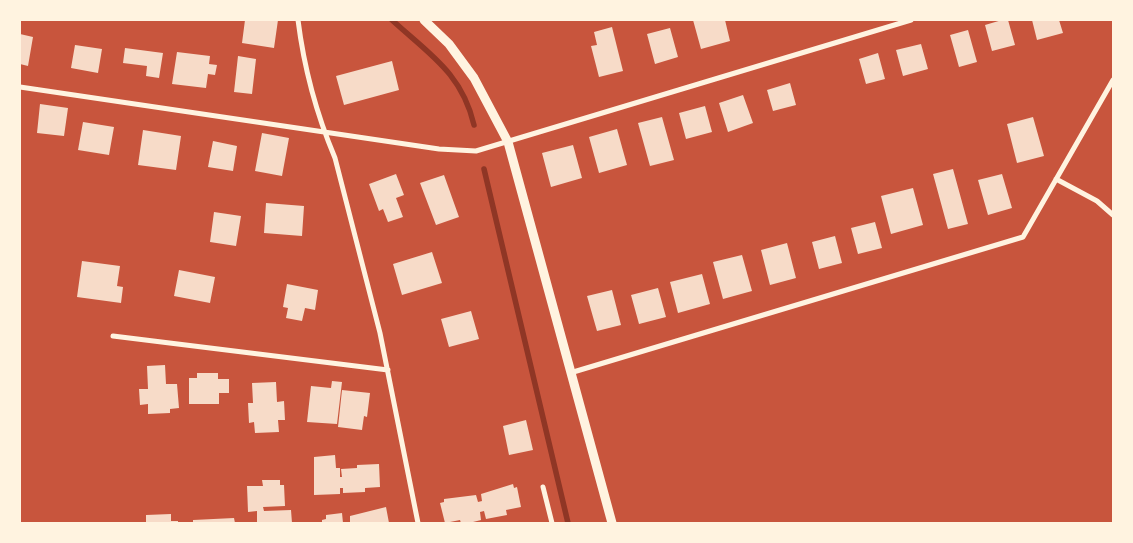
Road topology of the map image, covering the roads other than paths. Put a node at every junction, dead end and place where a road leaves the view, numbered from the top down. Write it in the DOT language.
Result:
graph roads {
  1 [pos="298,20"];
  2 [pos="424,20"];
  3 [pos="912,20"];
  4 [pos="1113,80"];
  5 [pos="20,87"];
  6 [pos="324,131"];
  7 [pos="508,142"];
  8 [pos="1056,178"];
  9 [pos="1113,215"];
  10 [pos="113,336"];
  11 [pos="388,370"];
  12 [pos="570,374"];
  13 [pos="543,487"];
  14 [pos="418,523"];
  15 [pos="552,523"];
  16 [pos="612,523"];
  1 -- 6 [label="street"];
  2 -- 7 [label="street"];
  3 -- 7 [label="street"];
  4 -- 8 [label="street"];
  5 -- 6 [label="street"];
  6 -- 7 [label="street"];
  6 -- 11 [label="street"];
  7 -- 12 [label="street"];
  8 -- 9 [label="street"];
  8 -- 12 [label="street"];
  10 -- 11 [label="street"];
  11 -- 14 [label="street"];
  12 -- 16 [label="street"];
  13 -- 15 [label="street"];
}
